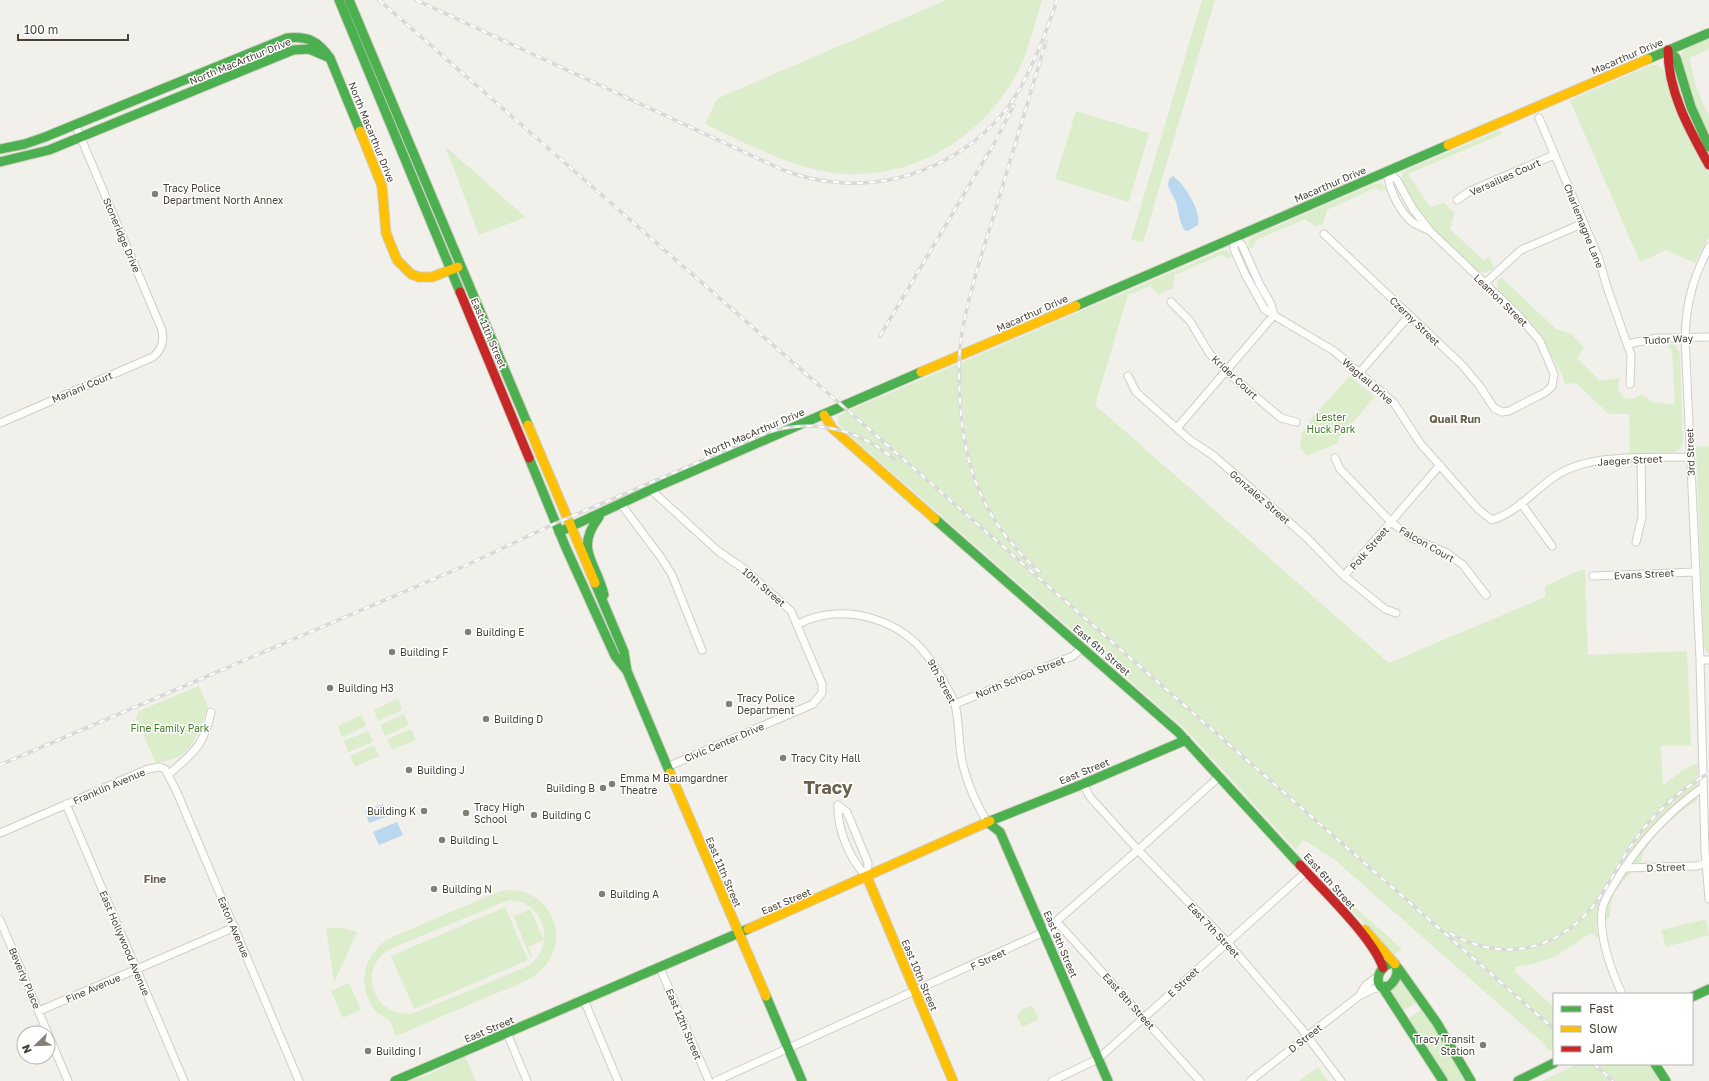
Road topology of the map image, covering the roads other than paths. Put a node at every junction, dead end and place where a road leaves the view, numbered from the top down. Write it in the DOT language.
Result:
graph roads {
  1 [pos="339,0"];
  2 [pos="349,0"];
  3 [pos="1709,33"];
  4 [pos="1668,50"];
  5 [pos="330,58"];
  6 [pos="1539,118"];
  7 [pos="75,124"];
  8 [pos="81,138"];
  9 [pos="1709,146"];
  10 [pos="0,149"];
  11 [pos="1554,155"];
  12 [pos="0,162"];
  13 [pos="1709,165"];
  14 [pos="1387,171"];
  15 [pos="1457,200"];
  16 [pos="1584,223"];
  17 [pos="1324,234"];
  18 [pos="1234,238"];
  19 [pos="1709,247"];
  20 [pos="462,265"];
  21 [pos="450,270"];
  22 [pos="1485,284"];
  23 [pos="1171,302"];
  24 [pos="1274,315"];
  25 [pos="1410,316"];
  26 [pos="1709,337"];
  27 [pos="1686,338"];
  28 [pos="1628,344"];
  29 [pos="162,348"];
  30 [pos="960,356"];
  31 [pos="1227,372"];
  32 [pos="1360,372"];
  33 [pos="1128,376"];
  34 [pos="1630,384"];
  35 [pos="1502,412"];
  36 [pos="824,415"];
  37 [pos="1296,422"];
  38 [pos="0,423"];
  39 [pos="1177,428"];
  40 [pos="1690,457"];
  41 [pos="1335,458"];
  42 [pos="1641,458"];
  43 [pos="1440,465"];
  44 [pos="650,489"];
  45 [pos="1521,503"];
  46 [pos="622,504"];
  47 [pos="602,514"];
  48 [pos="1492,520"];
  49 [pos="1391,522"];
  50 [pos="572,527"];
  51 [pos="559,532"];
  52 [pos="1636,542"];
  53 [pos="1552,546"];
  54 [pos="1695,572"];
  55 [pos="1344,576"];
  56 [pos="1593,576"];
  57 [pos="1486,595"];
  58 [pos="606,611"];
  59 [pos="1396,614"];
  60 [pos="798,624"];
  61 [pos="1082,648"];
  62 [pos="702,650"];
  63 [pos="1700,660"];
  64 [pos="1709,660"];
  65 [pos="627,671"];
  66 [pos="955,704"];
  67 [pos="803,709"];
  68 [pos="211,712"];
  69 [pos="1186,740"];
  70 [pos="667,767"];
  71 [pos="169,774"];
  72 [pos="1220,776"];
  73 [pos="1083,784"];
  74 [pos="1703,787"];
  75 [pos="66,804"];
  76 [pos="986,822"];
  77 [pos="0,833"];
  78 [pos="1138,850"];
  79 [pos="1708,863"];
  80 [pos="1624,868"];
  81 [pos="1307,871"];
  82 [pos="867,877"];
  83 [pos="1709,900"];
  84 [pos="0,920"];
  85 [pos="1350,920"];
  86 [pos="1057,922"];
  87 [pos="235,927"];
  88 [pos="1044,932"];
  89 [pos="739,933"];
  90 [pos="1227,942"];
  91 [pos="659,966"];
  92 [pos="1396,966"];
  93 [pos="1383,968"];
  94 [pos="137,969"];
  95 [pos="1378,977"];
  96 [pos="1382,988"];
  97 [pos="1709,989"];
  98 [pos="915,992"];
  99 [pos="1622,993"];
  100 [pos="1359,996"];
  101 [pos="1693,997"];
  102 [pos="584,1000"];
  103 [pos="39,1011"];
  104 [pos="1144,1018"];
  105 [pos="506,1033"];
  106 [pos="1307,1036"];
  107 [pos="788,1048"];
  108 [pos="1098,1059"];
  109 [pos="1553,1063"];
  110 [pos="1656,1065"];
  111 [pos="68,1081"];
  112 [pos="184,1081"];
  113 [pos="299,1081"];
  114 [pos="395,1081"];
  115 [pos="527,1081"];
  116 [pos="618,1081"];
  117 [pos="709,1081"];
  118 [pos="716,1081"];
  119 [pos="802,1081"];
  120 [pos="953,1081"];
  121 [pos="1052,1081"];
  122 [pos="1108,1081"];
  123 [pos="1200,1081"];
  124 [pos="1250,1081"];
  125 [pos="1340,1081"];
  126 [pos="1443,1081"];
  127 [pos="1471,1081"];
  128 [pos="1517,1081"];
  129 [pos="1666,1081"];
  1 -- 21 [label="main road, East 11th Street"];
  2 -- 20 [label="main road, East 11th Street"];
  3 -- 4 [label="main road, Macarthur Drive"];
  4 -- 9 [label="main road"];
  4 -- 13 [label="main road"];
  4 -- 14 [label="main road, Macarthur Drive"];
  5 -- 7 [label="main road, North MacArthur Drive"];
  5 -- 8 [label="main road, North MacArthur Drive"];
  5 -- 21 [label="main road, North Macarthur Drive"];
  6 -- 11 [label="street, Charlemagne Lane"];
  7 -- 8 [label="street, Stoneridge Drive"];
  7 -- 10 [label="main road, North MacArthur Drive"];
  8 -- 12 [label="main road, North MacArthur Drive"];
  8 -- 29 [label="street, Stoneridge Drive"];
  11 -- 15 [label="street, Versailles Court"];
  11 -- 16 [label="street, Charlemagne Lane"];
  14 -- 18 [label="main road, Macarthur Drive"];
  14 -- 22 [label="street, Leamon Street"];
  16 -- 22 [label="street"];
  16 -- 28 [label="street, Charlemagne Lane"];
  17 -- 25 [label="street, Czerny Street"];
  18 -- 24 [label="street"];
  18 -- 30 [label="main road, Macarthur Drive"];
  19 -- 27 [label="street, 3rd Street"];
  20 -- 21 [label="main road, North Macarthur Drive"];
  20 -- 50 [label="main road, East 11th Street"];
  21 -- 51 [label="main road, East 11th Street"];
  22 -- 35 [label="street, Leamon Street"];
  23 -- 31 [label="street, Krider Court"];
  24 -- 31 [label="street"];
  24 -- 32 [label="street, Wagtail Drive"];
  25 -- 32 [label="street"];
  25 -- 35 [label="street, Czerny Street"];
  26 -- 27 [label="street, Tudor Way"];
  27 -- 28 [label="street, Tudor Way"];
  27 -- 40 [label="street, 3rd Street"];
  28 -- 34 [label="street, Charlemagne Lane"];
  29 -- 38 [label="street, Mariani Court"];
  30 -- 36 [label="main road, North MacArthur Drive"];
  31 -- 37 [label="street, Krider Court"];
  31 -- 39 [label="street"];
  32 -- 43 [label="street, Wagtail Drive"];
  33 -- 39 [label="street, Gonzalez Street"];
  36 -- 44 [label="main road, North MacArthur Drive"];
  36 -- 61 [label="main road, East 6th Street"];
  39 -- 55 [label="street, Gonzalez Street"];
  40 -- 42 [label="street, Jaeger Street"];
  40 -- 54 [label="street, 3rd Street"];
  41 -- 49 [label="street, Falcon Court"];
  42 -- 45 [label="street, Jaeger Street"];
  42 -- 52 [label="street"];
  43 -- 48 [label="street, Wagtail Drive"];
  43 -- 49 [label="street, Polk Street"];
  44 -- 46 [label="main road, North MacArthur Drive"];
  44 -- 60 [label="street, 10th Street"];
  45 -- 48 [label="street, Jaeger Street"];
  45 -- 53 [label="street"];
  46 -- 47 [label="main road, North MacArthur Drive"];
  46 -- 62 [label="street"];
  47 -- 50 [label="main road, North MacArthur Drive"];
  47 -- 58 [label="main road"];
  49 -- 55 [label="street, Polk Street"];
  49 -- 57 [label="street, Falcon Court"];
  50 -- 51 [label="main road, North MacArthur Drive"];
  50 -- 58 [label="main road, East 11th Street"];
  51 -- 65 [label="main road, East 11th Street"];
  54 -- 56 [label="street, Evans Street"];
  54 -- 63 [label="street, 3rd Street"];
  55 -- 59 [label="street, Gonzalez Street"];
  58 -- 65 [label="main road, East 11th Street"];
  60 -- 66 [label="street, 9th Street"];
  60 -- 67 [label="street, 10th Street"];
  61 -- 66 [label="street, North School Street"];
  61 -- 69 [label="main road, East 6th Street"];
  63 -- 64 [label="street"];
  63 -- 74 [label="street, 3rd Street"];
  65 -- 70 [label="main road, East 11th Street"];
  66 -- 76 [label="street, 9th Street"];
  67 -- 70 [label="street, Civic Center Drive"];
  68 -- 71 [label="street"];
  69 -- 72 [label="main road, East 6th Street"];
  69 -- 73 [label="main road, East Street"];
  70 -- 89 [label="main road, East 11th Street"];
  71 -- 75 [label="street, Franklin Avenue"];
  71 -- 87 [label="street, Eaton Avenue"];
  72 -- 78 [label="street, F Street"];
  72 -- 81 [label="main road, East 6th Street"];
  73 -- 76 [label="main road, East Street"];
  73 -- 78 [label="street, East 7th Street"];
  74 -- 79 [label="street, 3rd Street"];
  74 -- 80 [label="street"];
  75 -- 77 [label="street, Franklin Avenue"];
  75 -- 94 [label="street, East Hollywood Avenue"];
  76 -- 82 [label="main road, East Street"];
  76 -- 88 [label="main road, East 9th Street"];
  78 -- 86 [label="street, F Street"];
  78 -- 90 [label="street, East 7th Street"];
  79 -- 80 [label="street, D Street"];
  79 -- 83 [label="street, 3rd Street"];
  80 -- 99 [label="street"];
  81 -- 85 [label="main road, East 6th Street"];
  81 -- 90 [label="street, E Street"];
  82 -- 82 [label="street, East 10th Street"];
  82 -- 89 [label="main road, East Street"];
  82 -- 98 [label="main road, East 10th Street"];
  84 -- 103 [label="street, Beverly Place"];
  85 -- 92 [label="main road, East 6th Street"];
  85 -- 93 [label="main road, East 6th Street"];
  86 -- 88 [label="street, F Street"];
  86 -- 104 [label="street, East 8th Street"];
  87 -- 94 [label="street, Fine Avenue"];
  87 -- 113 [label="street, Eaton Avenue"];
  88 -- 98 [label="street, F Street"];
  88 -- 108 [label="main road, East 9th Street"];
  89 -- 91 [label="main road, East Street"];
  89 -- 107 [label="main road, East 11th Street"];
  90 -- 104 [label="street, E Street"];
  90 -- 106 [label="street, East 7th Street"];
  91 -- 102 [label="main road, East Street"];
  91 -- 117 [label="street, East 12th Street"];
  92 -- 93 [label="main road"];
  92 -- 96 [label="main road"];
  92 -- 127 [label="main road, East 6th Street"];
  93 -- 95 [label="main road"];
  94 -- 103 [label="street, Fine Avenue"];
  94 -- 112 [label="street, East Hollywood Avenue"];
  95 -- 96 [label="main road"];
  95 -- 100 [label="street, D Street"];
  96 -- 100 [label="street, D Street"];
  96 -- 126 [label="main road"];
  97 -- 101 [label="main road"];
  98 -- 107 [label="street, F Street"];
  98 -- 120 [label="main road, East 10th Street"];
  100 -- 106 [label="street, D Street"];
  102 -- 105 [label="main road, East Street"];
  102 -- 116 [label="street"];
  103 -- 111 [label="street, Beverly Place"];
  104 -- 108 [label="street, E Street"];
  104 -- 123 [label="street, East 8th Street"];
  105 -- 114 [label="main road, East Street"];
  105 -- 115 [label="street"];
  106 -- 124 [label="street, D Street"];
  106 -- 125 [label="street, East 7th Street"];
  107 -- 118 [label="street, F Street"];
  107 -- 119 [label="main road, East 11th Street"];
  108 -- 121 [label="street, E Street"];
  108 -- 122 [label="main road, East 9th Street"];
  109 -- 128 [label="main road"];
  110 -- 129 [label="main road"];
}
